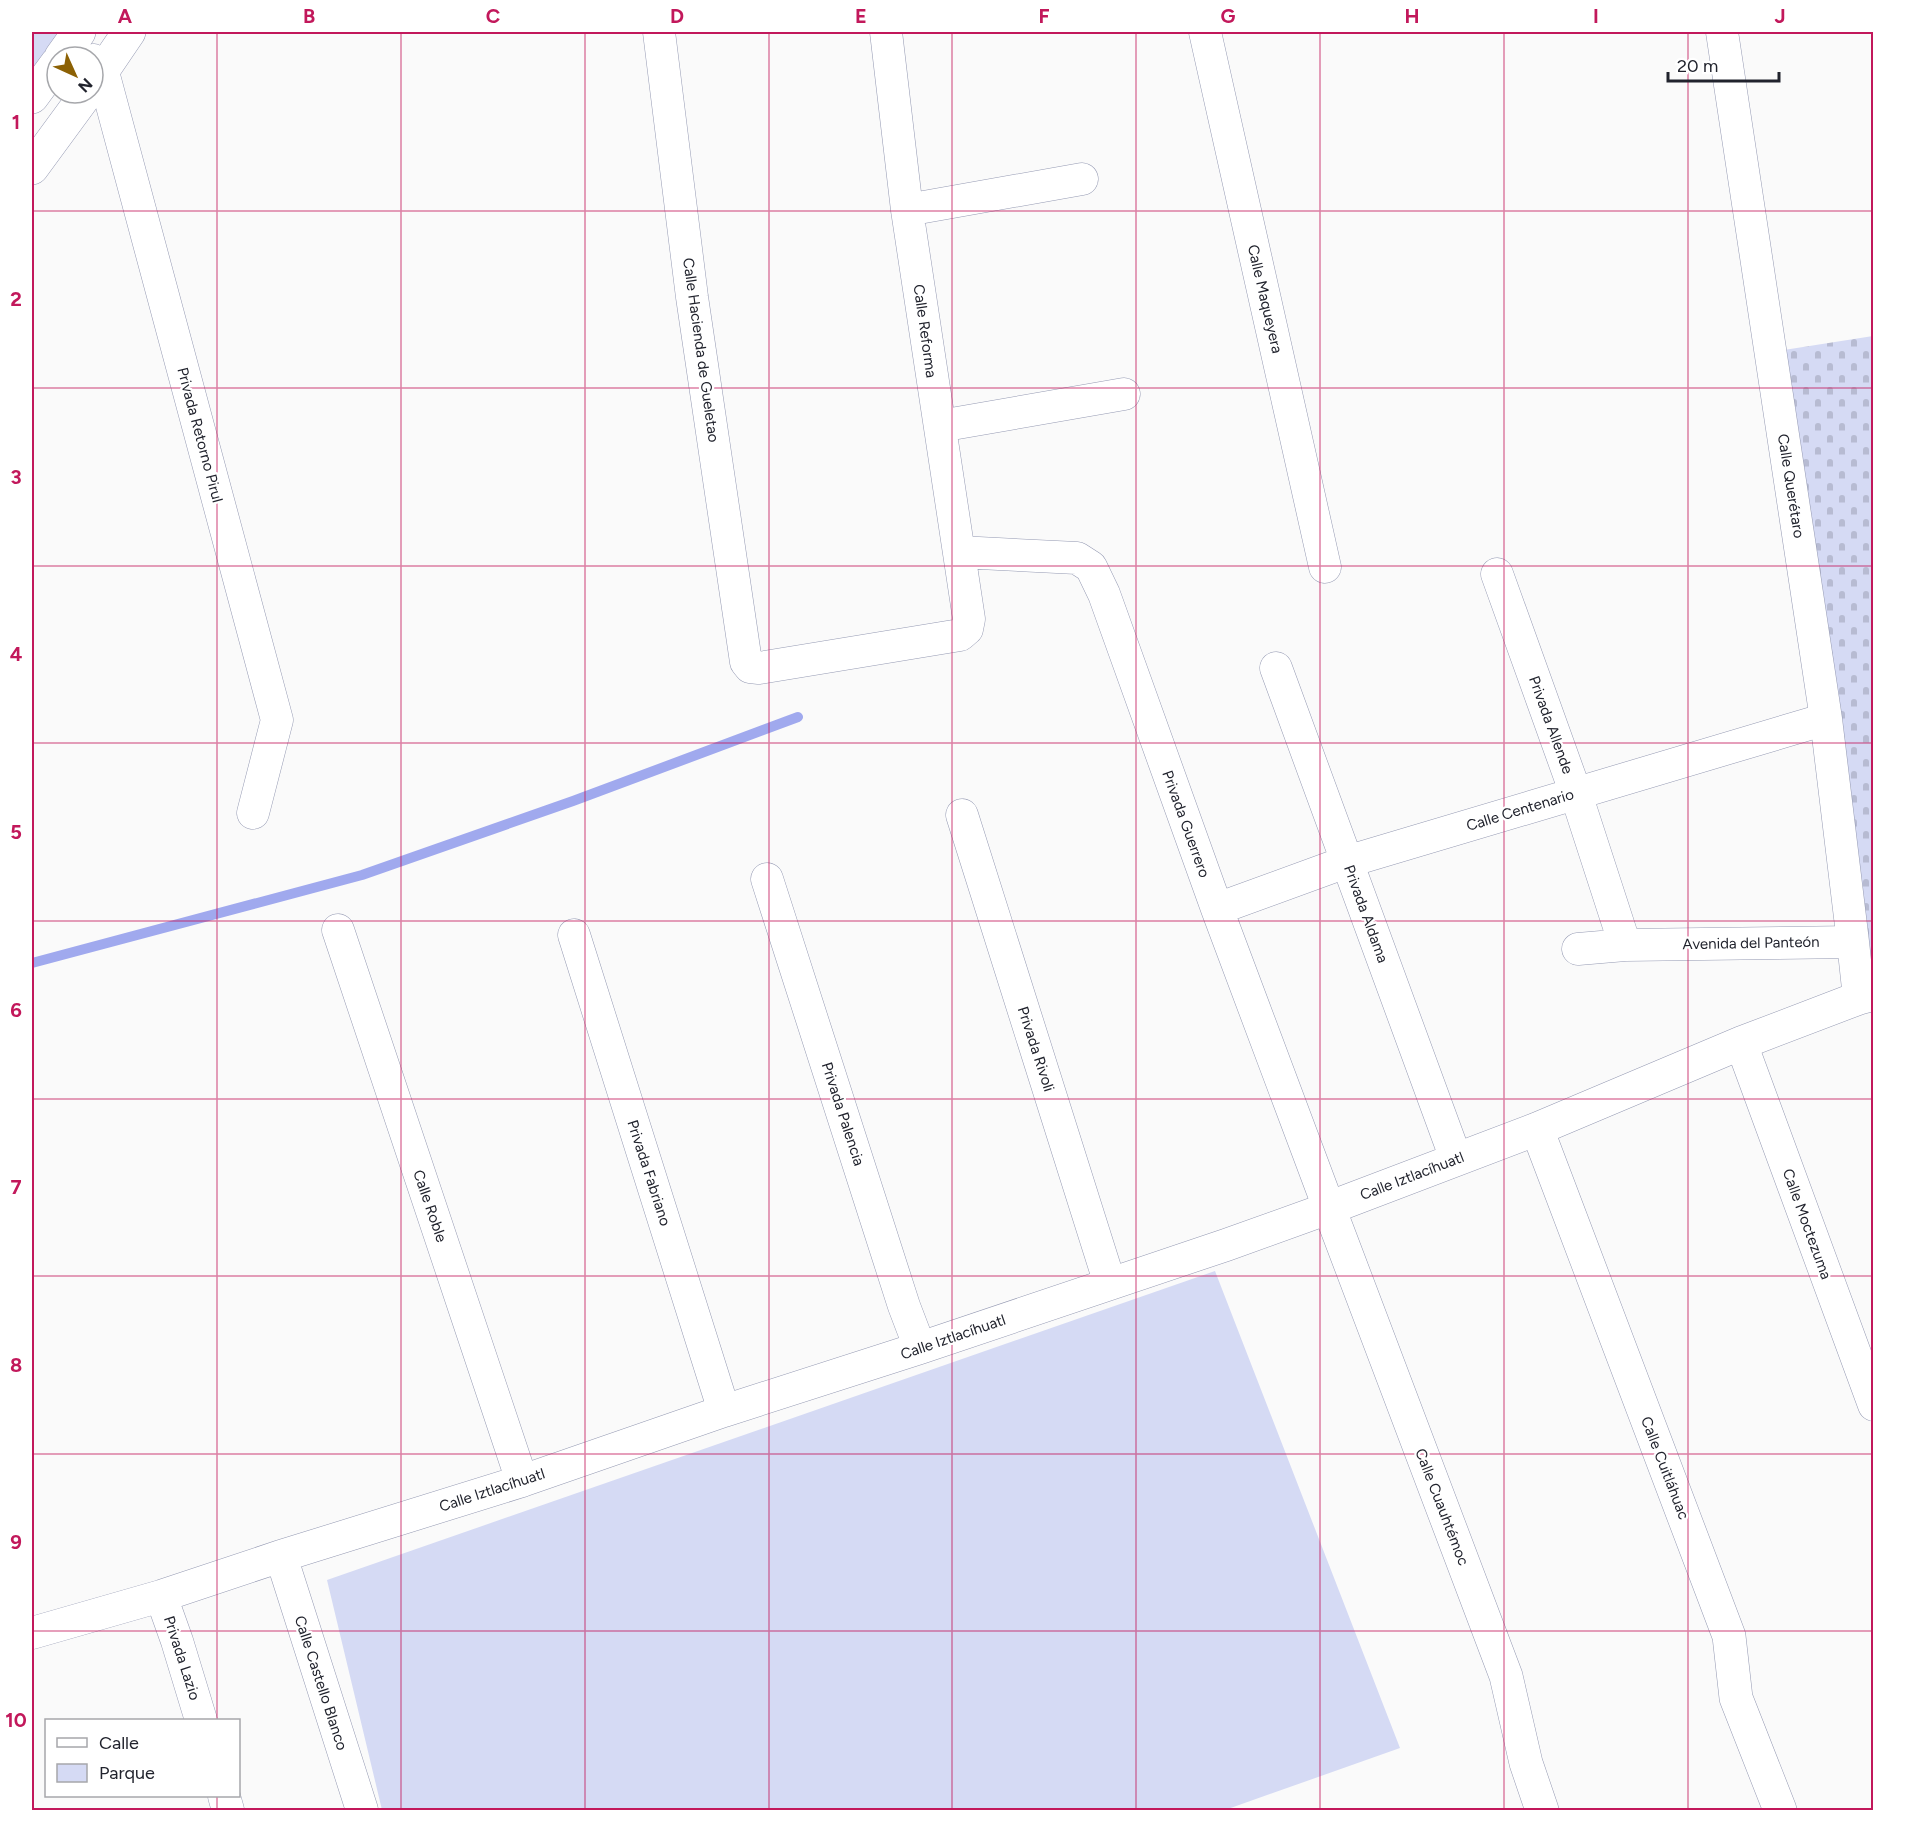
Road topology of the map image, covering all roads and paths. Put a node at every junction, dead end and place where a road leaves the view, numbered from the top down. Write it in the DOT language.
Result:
graph roads {
  1 [pos="129,32"];
  2 [pos="659,32"];
  3 [pos="886,32"];
  4 [pos="1205,32"];
  5 [pos="1722,32"];
  6 [pos="105,47"];
  7 [pos="45,88"];
  8 [pos="32,97"];
  9 [pos="62,105"];
  10 [pos="95,105"];
  11 [pos="32,168"];
  12 [pos="1082,180"];
  13 [pos="907,210"];
  14 [pos="1124,394"];
  15 [pos="940,426"];
  16 [pos="959,552"];
  17 [pos="1325,567"];
  18 [pos="1497,574"];
  19 [pos="967,629"];
  20 [pos="1276,668"];
  21 [pos="1826,719"];
  22 [pos="1576,794"];
  23 [pos="253,813"];
  24 [pos="962,815"];
  25 [pos="1346,862"];
  26 [pos="767,879"];
  27 [pos="1216,909"];
  28 [pos="338,930"];
  29 [pos="574,935"];
  30 [pos="1853,942"];
  31 [pos="1625,945"];
  32 [pos="1578,949"];
  33 [pos="1866,996"];
  34 [pos="1742,1043"];
  35 [pos="1537,1129"];
  36 [pos="1456,1160"];
  37 [pos="1329,1208"];
  38 [pos="1110,1284"];
  39 [pos="920,1348"];
  40 [pos="1874,1405"];
  41 [pos="724,1411"];
  42 [pos="522,1481"];
  43 [pos="281,1556"];
  44 [pos="161,1596"];
  45 [pos="32,1633"];
  46 [pos="201,1719"];
  47 [pos="362,1810"];
  48 [pos="1542,1810"];
  49 [pos="1780,1810"];
  1 -- 6 [label="street"];
  2 -- 19 [label="street, Calle Hacienda de Gueletao"];
  3 -- 13 [label="street, Calle Reforma"];
  4 -- 17 [label="street, Calle Maqueyera"];
  5 -- 21 [label="street, Calle Querétaro"];
  7 -- 8 [label="street"];
  9 -- 11 [label="street"];
  10 -- 23 [label="street, Privada Retorno Pirul"];
  12 -- 13 [label="street"];
  13 -- 15 [label="street, Calle Reforma"];
  14 -- 15 [label="street"];
  15 -- 16 [label="street, Calle Reforma"];
  16 -- 19 [label="street, Calle Reforma"];
  16 -- 27 [label="street, Privada Guerrero"];
  18 -- 22 [label="street, Privada Allende"];
  20 -- 25 [label="street, Privada Aldama"];
  21 -- 22 [label="street, Calle Centenario"];
  21 -- 30 [label="street, Calle Querétaro"];
  22 -- 25 [label="street, Calle Centenario"];
  22 -- 31 [label="street, Privada Allende"];
  24 -- 38 [label="street, Privada Rivoli"];
  25 -- 27 [label="street, Calle Centenario"];
  25 -- 36 [label="street, Privada Aldama"];
  26 -- 39 [label="street, Privada Palencia"];
  27 -- 37 [label="street, Privada Guerrero"];
  28 -- 42 [label="street, Calle Roble"];
  29 -- 41 [label="street, Privada Fabriano"];
  30 -- 31 [label="street, Avenida del Panteón"];
  30 -- 33 [label="street"];
  31 -- 32 [label="street, Avenida del Panteón"];
  33 -- 34 [label="street, Calle Iztlacíhuatl"];
  34 -- 35 [label="street, Calle Iztlacíhuatl"];
  34 -- 40 [label="street, Calle Moctezuma"];
  35 -- 36 [label="street, Calle Iztlacíhuatl"];
  35 -- 49 [label="street, Calle Cuitláhuac"];
  36 -- 37 [label="street, Calle Iztlacíhuatl"];
  37 -- 38 [label="street, Calle Iztlacíhuatl"];
  37 -- 48 [label="street, Calle Cuauhtémoc"];
  38 -- 39 [label="street, Calle Iztlacíhuatl"];
  39 -- 41 [label="street, Calle Iztlacíhuatl"];
  41 -- 42 [label="street, Calle Iztlacíhuatl"];
  42 -- 43 [label="street, Calle Iztlacíhuatl"];
  43 -- 44 [label="street, Calle Iztlacíhuatl"];
  43 -- 47 [label="street, Calle Castello Blanco"];
  44 -- 45 [label="street, Calle Iztlacíhuatl"];
  44 -- 46 [label="street, Privada Lazio"];
}
